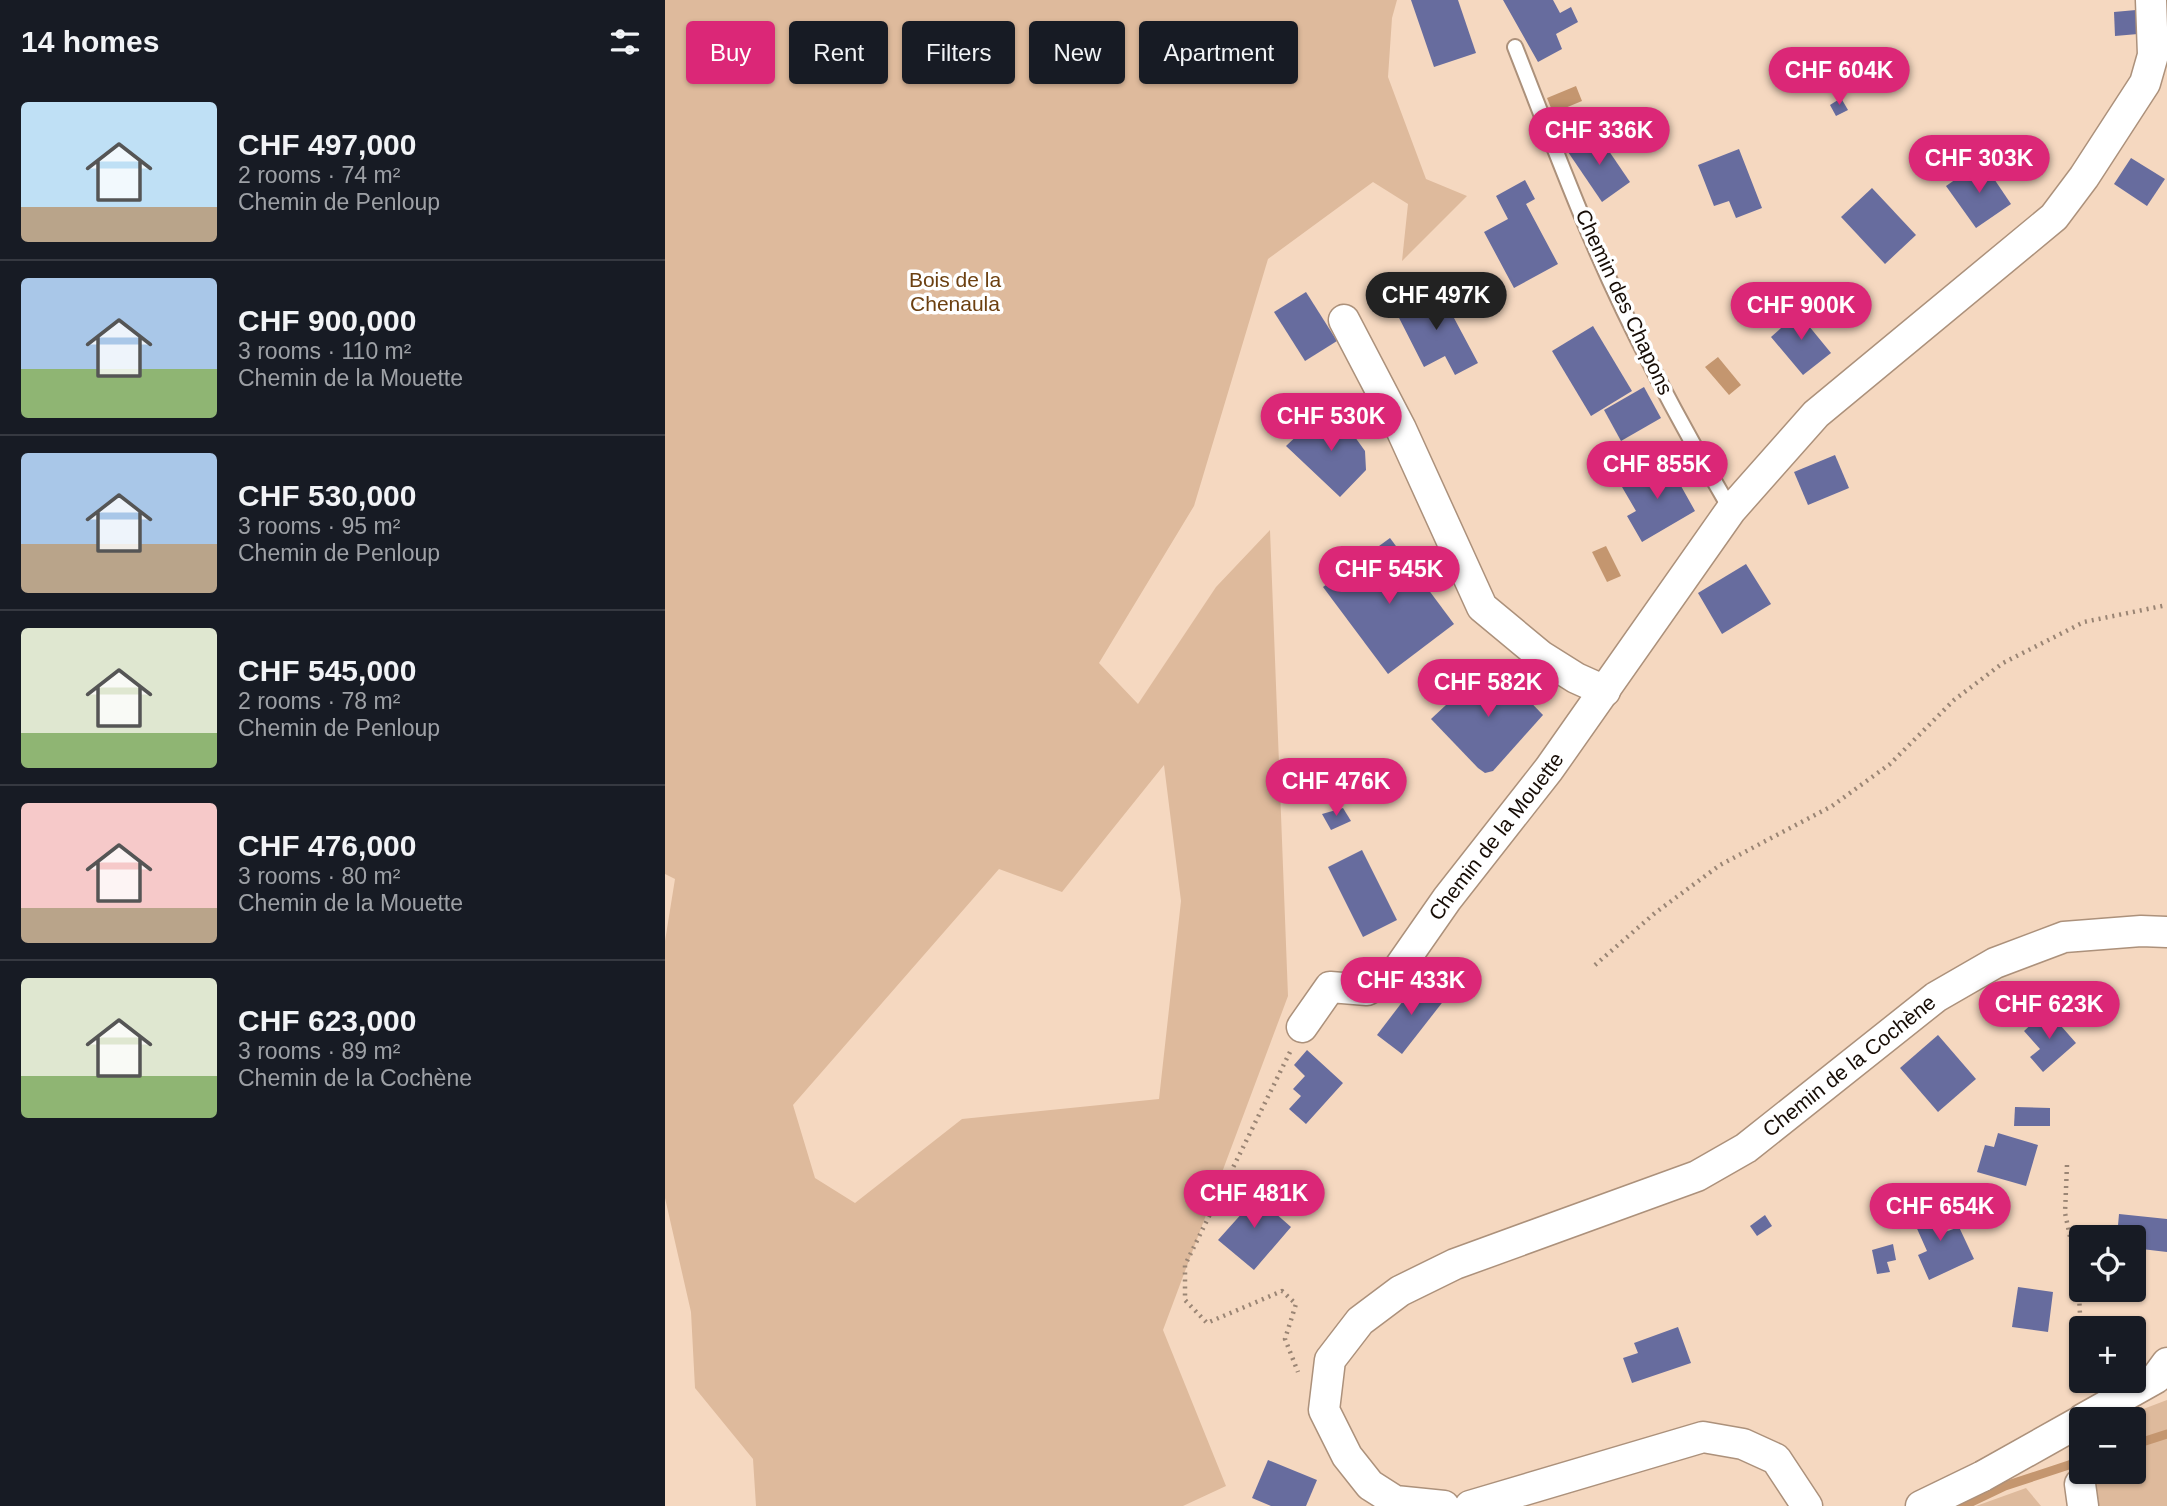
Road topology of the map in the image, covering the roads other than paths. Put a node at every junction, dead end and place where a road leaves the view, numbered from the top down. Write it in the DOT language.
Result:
graph roads {
  1 [pos="2151,0"];
  2 [pos="1515,47"];
  3 [pos="1344,320"];
  4 [pos="1731,510"];
  5 [pos="1605,691"];
  6 [pos="2167,933"];
  7 [pos="1297,1036"];
  8 [pos="2167,1363"];
  9 [pos="2105,1407"];
  10 [pos="2069,1427"];
  11 [pos="1444,1506"];
  12 [pos="1470,1506"];
  13 [pos="1807,1506"];
  14 [pos="1921,1506"];
  1 -- 4 [label="street, Chemin de la Mouette"];
  2 -- 4 [label="lane, Chemin des Chapons"];
  3 -- 5 [label="street"];
  4 -- 5 [label="street, Chemin de la Mouette"];
  5 -- 7 [label="street, Chemin de la Mouette"];
  6 -- 11 [label="street, Chemin de la Cochène"];
  8 -- 9 [label="street"];
  10 -- 14 [label="street, bridge"];
  12 -- 13 [label="street"];
}
